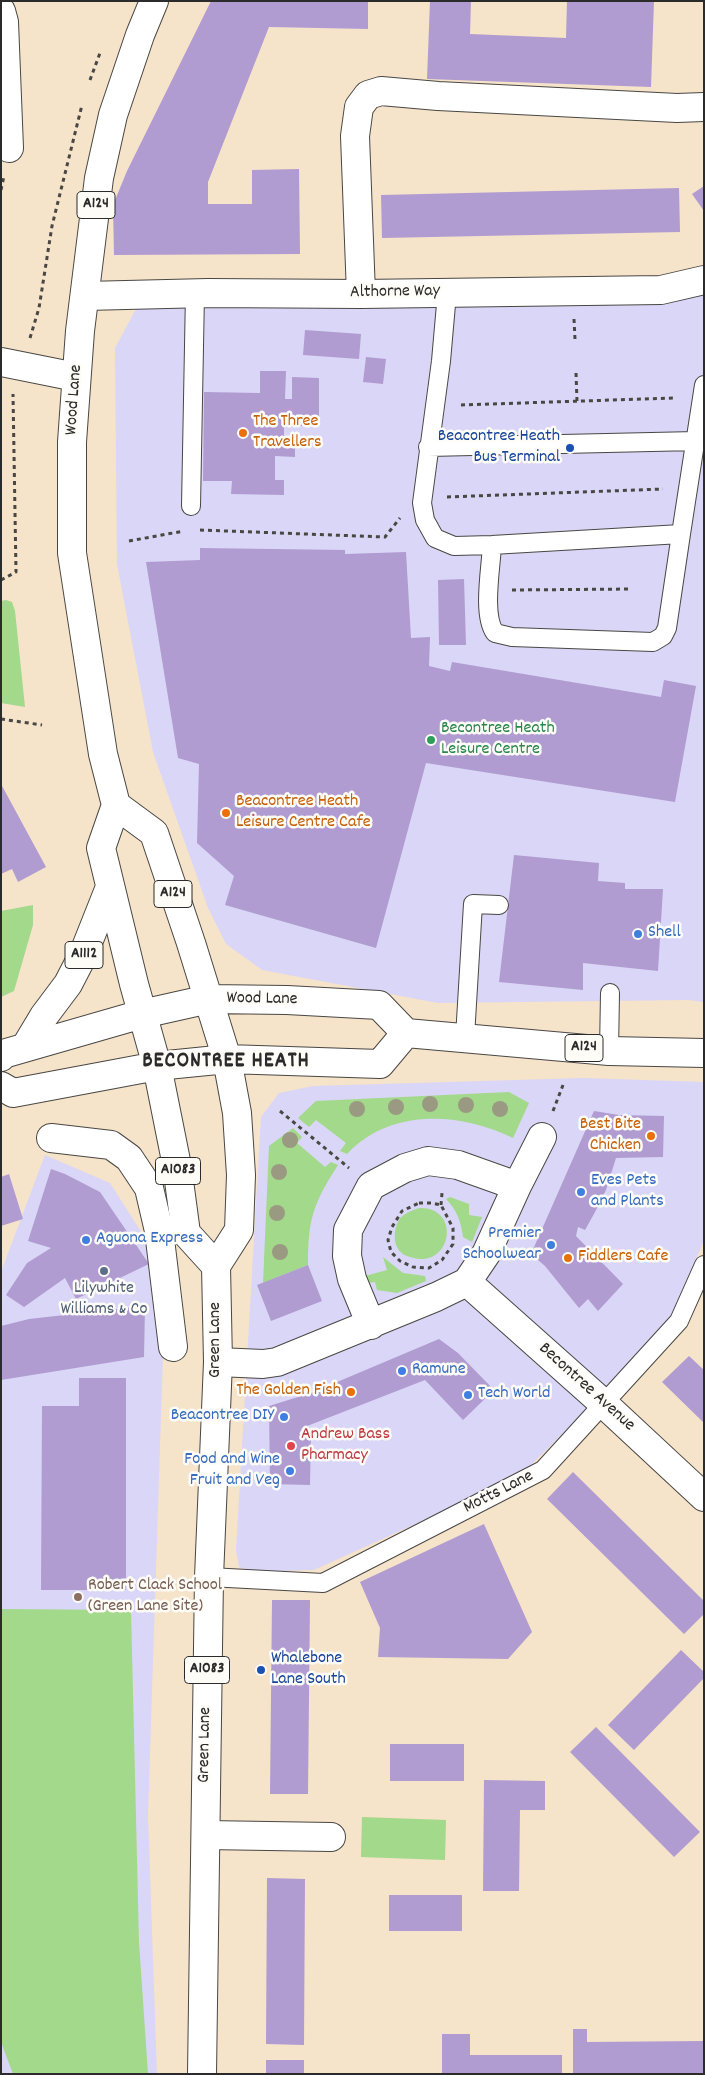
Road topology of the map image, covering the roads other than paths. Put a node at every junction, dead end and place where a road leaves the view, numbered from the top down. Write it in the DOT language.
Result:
graph roads {
  1 [pos="154,1"];
  2 [pos="1,10"];
  3 [pos="704,107"];
  4 [pos="9,148"];
  5 [pos="704,280"];
  6 [pos="194,293"];
  7 [pos="447,293"];
  8 [pos="362,294"];
  9 [pos="84,296"];
  10 [pos="1,362"];
  11 [pos="76,378"];
  12 [pos="704,385"];
  13 [pos="699,433"];
  14 [pos="428,447"];
  15 [pos="191,506"];
  16 [pos="681,534"];
  17 [pos="492,545"];
  18 [pos="116,805"];
  19 [pos="110,887"];
  20 [pos="499,906"];
  21 [pos="610,993"];
  22 [pos="209,999"];
  23 [pos="142,1014"];
  24 [pos="406,1033"];
  25 [pos="465,1037"];
  26 [pos="26,1046"];
  27 [pos="609,1051"];
  28 [pos="704,1053"];
  29 [pos="1,1057"];
  30 [pos="227,1059"];
  31 [pos="157,1066"];
  32 [pos="1,1086"];
  33 [pos="542,1137"];
  34 [pos="51,1138"];
  35 [pos="517,1186"];
  36 [pos="704,1265"];
  37 [pos="216,1266"];
  38 [pos="467,1282"];
  39 [pos="371,1324"];
  40 [pos="173,1347"];
  41 [pos="218,1362"];
  42 [pos="604,1404"];
  43 [pos="704,1497"];
  44 [pos="209,1577"];
  45 [pos="206,1835"];
  46 [pos="331,1837"];
  47 [pos="202,2074"];
  1 -- 9 [label="main road, Wood Lane / A124"];
  2 -- 4 [label="main road"];
  3 -- 8 [label="main road"];
  5 -- 7 [label="main road, Althorne Way"];
  6 -- 8 [label="main road, Althorne Way"];
  6 -- 9 [label="main road, Althorne Way"];
  6 -- 15 [label="lane"];
  7 -- 8 [label="main road, Althorne Way"];
  7 -- 14 [label="lane"];
  9 -- 11 [label="main road, Wood Lane / A124"];
  10 -- 11 [label="main road"];
  11 -- 18 [label="main road, Wood Lane / A124"];
  12 -- 13 [label="lane"];
  13 -- 14 [label="lane"];
  13 -- 16 [label="lane"];
  14 -- 17 [label="lane"];
  16 -- 17 [label="lane"];
  16 -- 17 [label="lane"];
  18 -- 19 [label="main road"];
  18 -- 22 [label="main road, Wood Lane / A124"];
  19 -- 23 [label="main road"];
  19 -- 26 [label="main road, A1112"];
  20 -- 25 [label="lane"];
  21 -- 27 [label="lane"];
  22 -- 23 [label="main road"];
  22 -- 24 [label="main road, Wood Lane"];
  22 -- 30 [label="main road"];
  23 -- 26 [label="main road"];
  23 -- 31 [label="main road"];
  24 -- 25 [label="main road, A124"];
  24 -- 30 [label="main road"];
  25 -- 27 [label="main road, A124"];
  26 -- 29 [label="main road"];
  27 -- 28 [label="main road, A124"];
  30 -- 31 [label="main road"];
  30 -- 37 [label="main road"];
  31 -- 32 [label="main road"];
  31 -- 37 [label="main road, A1083"];
  33 -- 35 [label="main road"];
  34 -- 40 [label="main road"];
  35 -- 38 [label="main road"];
  35 -- 39 [label="main road"];
  36 -- 42 [label="lane, Motts Lane"];
  37 -- 41 [label="main road, Green Lane / A1083"];
  38 -- 39 [label="main road"];
  38 -- 42 [label="main road, Becontree Avenue"];
  39 -- 41 [label="main road"];
  41 -- 44 [label="main road, Green Lane / A1083"];
  42 -- 43 [label="main road, Becontree Avenue"];
  42 -- 44 [label="lane, Motts Lane"];
  44 -- 45 [label="main road, Green Lane / A1083"];
  45 -- 46 [label="main road"];
  45 -- 47 [label="main road, Green Lane / A1083"];
}
